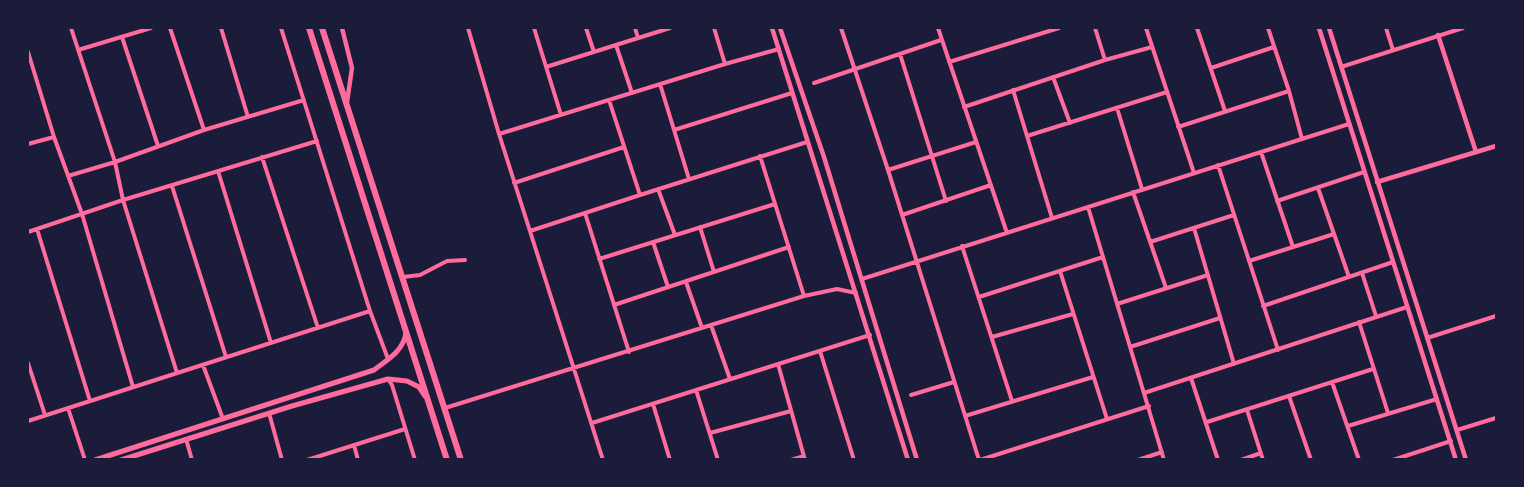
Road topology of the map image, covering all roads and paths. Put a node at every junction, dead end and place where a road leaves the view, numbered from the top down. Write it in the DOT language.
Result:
graph roads {
  1 [pos="71,28"];
  2 [pos="151,28"];
  3 [pos="170,28"];
  4 [pos="221,28"];
  5 [pos="280,28"];
  6 [pos="309,28"];
  7 [pos="322,28"];
  8 [pos="342,28"];
  9 [pos="468,28"];
  10 [pos="534,28"];
  11 [pos="586,28"];
  12 [pos="635,28"];
  13 [pos="670,28"];
  14 [pos="714,28"];
  15 [pos="772,28"];
  16 [pos="780,28"];
  17 [pos="841,28"];
  18 [pos="938,28"];
  19 [pos="1059,28"];
  20 [pos="1095,28"];
  21 [pos="1146,28"];
  22 [pos="1197,28"];
  23 [pos="1268,28"];
  24 [pos="1320,28"];
  25 [pos="1329,28"];
  26 [pos="1386,28"];
  27 [pos="1463,28"];
  28 [pos="1438,34"];
  29 [pos="122,37"];
  30 [pos="638,38"];
  31 [pos="1332,38"];
  32 [pos="941,40"];
  33 [pos="1324,41"];
  34 [pos="616,45"];
  35 [pos="1152,47"];
  36 [pos="1274,47"];
  37 [pos="778,49"];
  38 [pos="78,50"];
  39 [pos="1393,50"];
  40 [pos="28,52"];
  41 [pos="594,52"];
  42 [pos="1337,53"];
  43 [pos="900,54"];
  44 [pos="1329,57"];
  45 [pos="1105,60"];
  46 [pos="949,62"];
  47 [pos="725,64"];
  48 [pos="546,67"];
  49 [pos="1342,67"];
  50 [pos="1211,68"];
  51 [pos="855,69"];
  52 [pos="1053,77"];
  53 [pos="814,83"];
  54 [pos="660,84"];
  55 [pos="1013,90"];
  56 [pos="1289,91"];
  57 [pos="792,92"];
  58 [pos="1167,92"];
  59 [pos="632,93"];
  60 [pos="304,100"];
  61 [pos="609,100"];
  62 [pos="964,107"];
  63 [pos="1116,108"];
  64 [pos="349,110"];
  65 [pos="1225,111"];
  66 [pos="561,115"];
  67 [pos="248,117"];
  68 [pos="1070,123"];
  69 [pos="1350,124"];
  70 [pos="1178,127"];
  71 [pos="204,130"];
  72 [pos="674,130"];
  73 [pos="499,134"];
  74 [pos="1027,136"];
  75 [pos="54,137"];
  76 [pos="1302,139"];
  77 [pos="316,141"];
  78 [pos="807,142"];
  79 [pos="976,142"];
  80 [pos="28,144"];
  81 [pos="158,146"];
  82 [pos="1496,146"];
  83 [pos="624,147"];
  84 [pos="822,152"];
  85 [pos="1260,152"];
  86 [pos="1476,152"];
  87 [pos="811,155"];
  88 [pos="760,156"];
  89 [pos="932,156"];
  90 [pos="262,157"];
  91 [pos="114,162"];
  92 [pos="826,165"];
  93 [pos="1218,165"];
  94 [pos="816,168"];
  95 [pos="888,170"];
  96 [pos="218,171"];
  97 [pos="1364,172"];
  98 [pos="1194,173"];
  99 [pos="68,176"];
  100 [pos="689,179"];
  101 [pos="1377,182"];
  102 [pos="514,183"];
  103 [pos="991,185"];
  104 [pos="172,186"];
  105 [pos="1318,188"];
  106 [pos="658,189"];
  107 [pos="1142,189"];
  108 [pos="1133,192"];
  109 [pos="640,195"];
  110 [pos="123,200"];
  111 [pos="946,200"];
  112 [pos="1277,201"];
  113 [pos="775,204"];
  114 [pos="1088,206"];
  115 [pos="585,213"];
  116 [pos="82,214"];
  117 [pos="902,215"];
  118 [pos="1234,215"];
  119 [pos="1052,218"];
  120 [pos="700,227"];
  121 [pos="1194,228"];
  122 [pos="37,229"];
  123 [pos="530,231"];
  124 [pos="28,232"];
  125 [pos="1007,233"];
  126 [pos="1334,234"];
  127 [pos="675,235"];
  128 [pos="654,242"];
  129 [pos="1150,242"];
  130 [pos="962,246"];
  131 [pos="789,247"];
  132 [pos="1293,247"];
  133 [pos="1103,257"];
  134 [pos="599,259"];
  135 [pos="465,260"];
  136 [pos="916,261"];
  137 [pos="1249,262"];
  138 [pos="1393,262"];
  139 [pos="1060,271"];
  140 [pos="714,272"];
  141 [pos="1362,273"];
  142 [pos="1208,276"];
  143 [pos="1349,277"];
  144 [pos="403,278"];
  145 [pos="862,279"];
  146 [pos="686,282"];
  147 [pos="668,287"];
  148 [pos="1166,288"];
  149 [pos="856,293"];
  150 [pos="804,296"];
  151 [pos="979,297"];
  152 [pos="1117,304"];
  153 [pos="614,305"];
  154 [pos="1263,306"];
  155 [pos="1407,307"];
  156 [pos="370,311"];
  157 [pos="1073,314"];
  158 [pos="1376,316"];
  159 [pos="1496,316"];
  160 [pos="1220,318"];
  161 [pos="1359,322"];
  162 [pos="712,326"];
  163 [pos="318,328"];
  164 [pos="405,328"];
  165 [pos="702,328"];
  166 [pos="870,335"];
  167 [pos="992,337"];
  168 [pos="1428,338"];
  169 [pos="271,343"];
  170 [pos="1130,347"];
  171 [pos="1278,350"];
  172 [pos="820,351"];
  173 [pos="629,352"];
  174 [pos="1432,353"];
  175 [pos="1423,355"];
  176 [pos="226,357"];
  177 [pos="388,360"];
  178 [pos="28,363"];
  179 [pos="778,364"];
  180 [pos="1234,364"];
  181 [pos="204,365"];
  182 [pos="575,368"];
  183 [pos="1373,369"];
  184 [pos="177,373"];
  185 [pos="1438,375"];
  186 [pos="1093,377"];
  187 [pos="1191,378"];
  188 [pos="1430,378"];
  189 [pos="388,379"];
  190 [pos="730,379"];
  191 [pos="954,382"];
  192 [pos="1332,382"];
  193 [pos="133,387"];
  194 [pos="696,390"];
  195 [pos="1144,393"];
  196 [pos="911,394"];
  197 [pos="1289,396"];
  198 [pos="427,398"];
  199 [pos="1437,399"];
  200 [pos="281,400"];
  201 [pos="90,401"];
  202 [pos="1012,401"];
  203 [pos="653,404"];
  204 [pos="1149,406"];
  205 [pos="68,408"];
  206 [pos="445,408"];
  207 [pos="282,409"];
  208 [pos="1247,410"];
  209 [pos="791,411"];
  210 [pos="269,413"];
  211 [pos="1388,413"];
  212 [pos="45,415"];
  213 [pos="965,416"];
  214 [pos="1496,418"];
  215 [pos="223,419"];
  216 [pos="905,419"];
  217 [pos="1107,419"];
  218 [pos="28,421"];
  219 [pos="898,422"];
  220 [pos="1207,422"];
  221 [pos="592,423"];
  222 [pos="1348,426"];
  223 [pos="405,429"];
  224 [pos="1457,430"];
  225 [pos="710,433"];
  226 [pos="186,440"];
  227 [pos="1450,441"];
  228 [pos="912,444"];
  229 [pos="354,445"];
  230 [pos="905,447"];
  231 [pos="1162,452"];
  232 [pos="1261,453"];
  233 [pos="804,458"];
  234 [pos="314,459"];
  235 [pos="86,460"];
  236 [pos="95,460"];
  237 [pos="121,460"];
  238 [pos="192,460"];
  239 [pos="282,460"];
  240 [pos="308,460"];
  241 [pos="358,460"];
  242 [pos="415,460"];
  243 [pos="447,460"];
  244 [pos="461,460"];
  245 [pos="603,460"];
  246 [pos="670,460"];
  247 [pos="718,460"];
  248 [pos="791,460"];
  249 [pos="854,460"];
  250 [pos="908,460"];
  251 [pos="917,460"];
  252 [pos="980,460"];
  253 [pos="1138,460"];
  254 [pos="1164,460"];
  255 [pos="1218,460"];
  256 [pos="1241,460"];
  257 [pos="1263,460"];
  258 [pos="1311,460"];
  259 [pos="1359,460"];
  260 [pos="1393,460"];
  261 [pos="1456,460"];
  262 [pos="1466,460"];
  1 -- 38 [label="street"];
  2 -- 29 [label="street"];
  3 -- 71 [label="street"];
  4 -- 67 [label="street"];
  5 -- 60 [label="street"];
  6 -- 164 [label="highway"];
  7 -- 64 [label="highway"];
  8 -- 64 [label="street"];
  9 -- 73 [label="street"];
  10 -- 48 [label="street"];
  11 -- 41 [label="street"];
  12 -- 30 [label="street"];
  13 -- 30 [label="street"];
  14 -- 47 [label="street"];
  15 -- 37 [label="street"];
  16 -- 84 [label="street"];
  17 -- 51 [label="street"];
  18 -- 32 [label="street"];
  19 -- 46 [label="street"];
  20 -- 45 [label="street"];
  21 -- 35 [label="street"];
  22 -- 50 [label="street"];
  23 -- 36 [label="street"];
  24 -- 33 [label="street"];
  25 -- 31 [label="street"];
  26 -- 39 [label="street"];
  27 -- 28 [label="street"];
  28 -- 39 [label="street"];
  28 -- 86 [label="street"];
  29 -- 38 [label="street"];
  29 -- 81 [label="street"];
  30 -- 34 [label="street"];
  31 -- 33 [label="street"];
  31 -- 42 [label="street"];
  32 -- 43 [label="street"];
  32 -- 46 [label="street"];
  33 -- 44 [label="street"];
  34 -- 41 [label="street"];
  34 -- 59 [label="street"];
  35 -- 45 [label="street"];
  35 -- 58 [label="street"];
  36 -- 50 [label="street"];
  36 -- 56 [label="street"];
  37 -- 47 [label="street"];
  37 -- 57 [label="street"];
  38 -- 91 [label="street"];
  39 -- 49 [label="street"];
  40 -- 75 [label="street"];
  41 -- 48 [label="street"];
  42 -- 44 [label="street"];
  42 -- 49 [label="street"];
  43 -- 51 [label="street"];
  43 -- 89 [label="street"];
  44 -- 69 [label="street"];
  45 -- 52 [label="street"];
  46 -- 62 [label="street"];
  47 -- 54 [label="street"];
  48 -- 66 [label="street"];
  49 -- 101 [label="street"];
  50 -- 65 [label="street"];
  51 -- 53 [label="street"];
  51 -- 95 [label="street"];
  52 -- 55 [label="street"];
  52 -- 68 [label="street"];
  54 -- 59 [label="street"];
  54 -- 72 [label="street"];
  55 -- 62 [label="street"];
  55 -- 74 [label="street"];
  56 -- 65 [label="street"];
  56 -- 76 [label="street"];
  57 -- 72 [label="street"];
  57 -- 78 [label="street"];
  58 -- 63 [label="street"];
  58 -- 70 [label="street"];
  59 -- 61 [label="street"];
  60 -- 67 [label="street"];
  60 -- 77 [label="street"];
  61 -- 66 [label="street"];
  61 -- 83 [label="street"];
  62 -- 79 [label="street"];
  63 -- 68 [label="street"];
  63 -- 107 [label="street"];
  64 -- 144 [label="highway"];
  65 -- 70 [label="street"];
  66 -- 73 [label="street"];
  67 -- 71 [label="street"];
  68 -- 74 [label="street"];
  69 -- 76 [label="street"];
  69 -- 97 [label="street"];
  70 -- 98 [label="street"];
  71 -- 81 [label="street"];
  72 -- 100 [label="street"];
  73 -- 102 [label="street"];
  74 -- 119 [label="street"];
  75 -- 80 [label="street"];
  75 -- 99 [label="street"];
  76 -- 85 [label="street"];
  77 -- 90 [label="street"];
  77 -- 156 [label="street"];
  78 -- 87 [label="street"];
  78 -- 88 [label="street"];
  79 -- 89 [label="street"];
  79 -- 103 [label="street"];
  81 -- 91 [label="street"];
  82 -- 86 [label="street"];
  83 -- 102 [label="street"];
  83 -- 109 [label="street"];
  84 -- 87 [label="street"];
  84 -- 92 [label="street"];
  85 -- 93 [label="street"];
  85 -- 112 [label="street"];
  86 -- 101 [label="street"];
  87 -- 94 [label="street"];
  88 -- 100 [label="street"];
  88 -- 113 [label="street"];
  89 -- 95 [label="street"];
  89 -- 111 [label="street"];
  90 -- 96 [label="street"];
  90 -- 163 [label="street"];
  91 -- 99 [label="street"];
  91 -- 110 [label="street"];
  92 -- 94 [label="street"];
  92 -- 145 [label="street"];
  93 -- 98 [label="street"];
  93 -- 118 [label="street"];
  94 -- 149 [label="street"];
  95 -- 117 [label="street"];
  96 -- 104 [label="street"];
  96 -- 169 [label="street"];
  97 -- 105 [label="street"];
  97 -- 138 [label="street"];
  98 -- 107 [label="street"];
  99 -- 116 [label="street"];
  100 -- 106 [label="street"];
  101 -- 168 [label="street"];
  102 -- 123 [label="street"];
  103 -- 111 [label="street"];
  103 -- 125 [label="street"];
  104 -- 110 [label="street"];
  104 -- 176 [label="street"];
  105 -- 112 [label="street"];
  105 -- 126 [label="street"];
  106 -- 109 [label="street"];
  106 -- 127 [label="street"];
  107 -- 108 [label="street"];
  108 -- 114 [label="street"];
  108 -- 129 [label="street"];
  109 -- 115 [label="street"];
  110 -- 116 [label="street"];
  110 -- 184 [label="street"];
  111 -- 117 [label="street"];
  112 -- 132 [label="street"];
  113 -- 120 [label="street"];
  113 -- 131 [label="street"];
  114 -- 119 [label="street"];
  114 -- 133 [label="street"];
  115 -- 123 [label="street"];
  115 -- 134 [label="street"];
  116 -- 122 [label="street"];
  116 -- 193 [label="street"];
  117 -- 136 [label="street"];
  118 -- 121 [label="street"];
  118 -- 137 [label="street"];
  119 -- 125 [label="street"];
  120 -- 127 [label="street"];
  120 -- 140 [label="street"];
  121 -- 129 [label="street"];
  121 -- 142 [label="street"];
  122 -- 124 [label="street"];
  122 -- 201 [label="street"];
  123 -- 182 [label="street"];
  125 -- 130 [label="street"];
  126 -- 132 [label="street"];
  126 -- 143 [label="street"];
  127 -- 128 [label="street"];
  128 -- 134 [label="street"];
  128 -- 147 [label="street"];
  129 -- 148 [label="street"];
  130 -- 136 [label="street"];
  130 -- 151 [label="street"];
  131 -- 140 [label="street"];
  131 -- 150 [label="street"];
  132 -- 137 [label="street"];
  133 -- 139 [label="street"];
  133 -- 152 [label="street"];
  134 -- 153 [label="street"];
  135 -- 144 [label="street"];
  136 -- 145 [label="street"];
  136 -- 191 [label="street"];
  137 -- 154 [label="street"];
  138 -- 141 [label="street"];
  138 -- 155 [label="street"];
  139 -- 151 [label="street"];
  139 -- 157 [label="street"];
  140 -- 146 [label="street"];
  141 -- 143 [label="street"];
  141 -- 158 [label="street"];
  142 -- 148 [label="street"];
  142 -- 160 [label="street"];
  143 -- 154 [label="street"];
  144 -- 206 [label="highway"];
  145 -- 216 [label="street"];
  146 -- 147 [label="street"];
  146 -- 165 [label="street"];
  147 -- 153 [label="street"];
  148 -- 152 [label="street"];
  149 -- 150 [label="street"];
  149 -- 166 [label="street"];
  150 -- 162 [label="street"];
  151 -- 167 [label="street"];
  152 -- 170 [label="street"];
  153 -- 173 [label="street"];
  154 -- 171 [label="street"];
  155 -- 158 [label="street"];
  155 -- 175 [label="street"];
  156 -- 163 [label="street"];
  156 -- 177 [label="street"];
  157 -- 167 [label="street"];
  157 -- 186 [label="street"];
  158 -- 161 [label="street"];
  159 -- 168 [label="street"];
  160 -- 170 [label="street"];
  160 -- 180 [label="street"];
  161 -- 171 [label="street"];
  161 -- 183 [label="street"];
  162 -- 165 [label="street"];
  162 -- 190 [label="street"];
  163 -- 169 [label="street"];
  164 -- 177 [label="main road"];
  164 -- 198 [label="highway"];
  165 -- 173 [label="street"];
  166 -- 172 [label="street"];
  166 -- 219 [label="street"];
  167 -- 202 [label="street"];
  168 -- 174 [label="street"];
  169 -- 176 [label="street"];
  170 -- 195 [label="street"];
  171 -- 180 [label="street"];
  172 -- 179 [label="street"];
  172 -- 249 [label="street"];
  173 -- 182 [label="street"];
  174 -- 175 [label="street"];
  174 -- 185 [label="street"];
  175 -- 188 [label="street"];
  176 -- 181 [label="street"];
  177 -- 200 [label="main road"];
  178 -- 212 [label="street"];
  179 -- 190 [label="street"];
  179 -- 209 [label="street"];
  180 -- 187 [label="street"];
  181 -- 184 [label="street"];
  181 -- 215 [label="street"];
  182 -- 206 [label="street"];
  182 -- 221 [label="street"];
  183 -- 192 [label="street"];
  183 -- 211 [label="street"];
  184 -- 193 [label="street"];
  185 -- 188 [label="street"];
  185 -- 224 [label="street"];
  186 -- 202 [label="street"];
  186 -- 217 [label="street"];
  187 -- 195 [label="street"];
  187 -- 220 [label="street"];
  188 -- 199 [label="street"];
  189 -- 198 [label="main road"];
  189 -- 207 [label="main road"];
  189 -- 223 [label="street"];
  190 -- 194 [label="street"];
  191 -- 196 [label="street"];
  191 -- 213 [label="street"];
  192 -- 197 [label="street"];
  192 -- 222 [label="street"];
  193 -- 201 [label="street"];
  194 -- 203 [label="street"];
  194 -- 225 [label="street"];
  195 -- 204 [label="street"];
  197 -- 208 [label="street"];
  197 -- 258 [label="street"];
  198 -- 243 [label="highway"];
  199 -- 211 [label="street"];
  199 -- 227 [label="street"];
  200 -- 207 [label="main road"];
  200 -- 215 [label="main road"];
  201 -- 205 [label="street"];
  202 -- 213 [label="street"];
  203 -- 221 [label="street"];
  203 -- 246 [label="street"];
  204 -- 217 [label="street"];
  204 -- 231 [label="street"];
  205 -- 212 [label="street"];
  205 -- 235 [label="street"];
  206 -- 244 [label="highway"];
  207 -- 210 [label="main road"];
  208 -- 220 [label="street"];
  208 -- 232 [label="street"];
  209 -- 225 [label="street"];
  209 -- 233 [label="street"];
  210 -- 226 [label="main road"];
  210 -- 239 [label="street"];
  211 -- 222 [label="street"];
  212 -- 218 [label="street"];
  213 -- 252 [label="street"];
  214 -- 224 [label="street"];
  215 -- 236 [label="main road"];
  216 -- 219 [label="street"];
  216 -- 228 [label="street"];
  217 -- 252 [label="street"];
  219 -- 230 [label="street"];
  220 -- 255 [label="street"];
  221 -- 245 [label="street"];
  222 -- 259 [label="street"];
  223 -- 229 [label="street"];
  223 -- 242 [label="street"];
  224 -- 262 [label="street"];
  225 -- 247 [label="street"];
  226 -- 237 [label="main road"];
  226 -- 238 [label="street"];
  227 -- 260 [label="street"];
  227 -- 261 [label="street"];
  228 -- 230 [label="street"];
  228 -- 251 [label="street"];
  229 -- 234 [label="street"];
  229 -- 241 [label="street"];
  230 -- 250 [label="street"];
  231 -- 253 [label="street"];
  231 -- 254 [label="street"];
  232 -- 256 [label="street"];
  232 -- 257 [label="street"];
  233 -- 248 [label="street"];
  234 -- 240 [label="street"];
}
